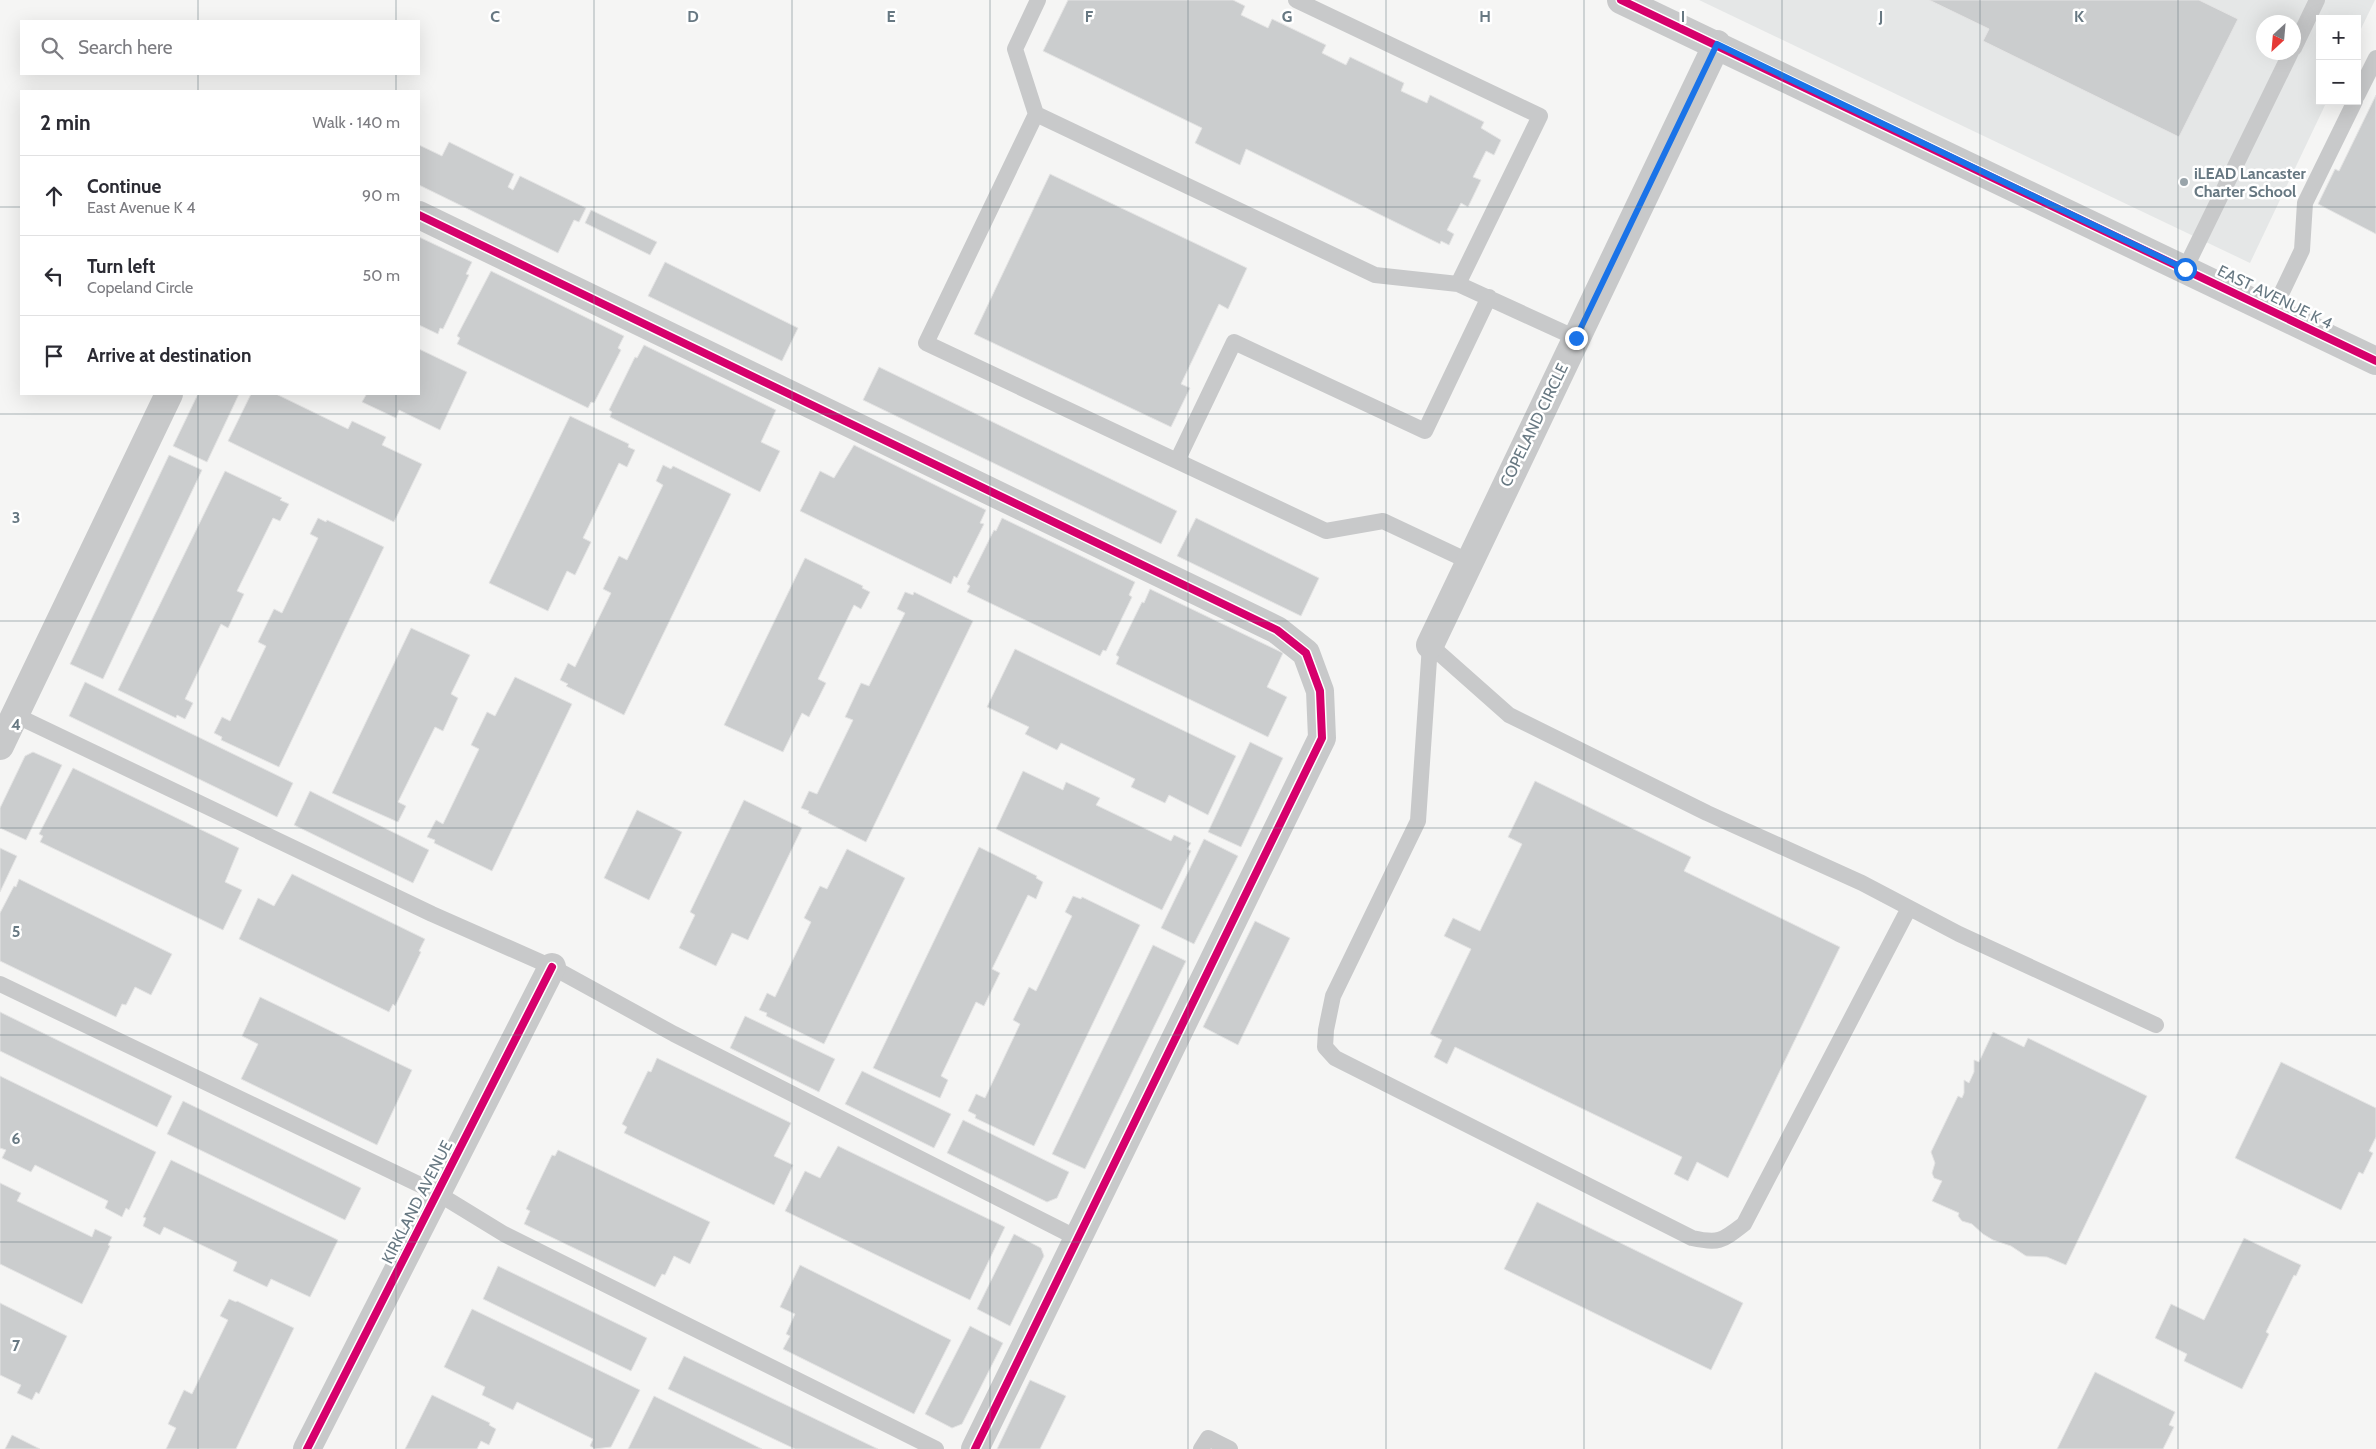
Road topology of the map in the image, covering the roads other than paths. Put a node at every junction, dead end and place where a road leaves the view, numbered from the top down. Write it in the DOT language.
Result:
graph roads {
  1 [pos="1038,0"];
  2 [pos="1296,0"];
  3 [pos="2317,0"];
  4 [pos="1635,3"];
  5 [pos="2301,33"];
  6 [pos="1717,44"];
  7 [pos="2376,58"];
  8 [pos="2287,60"];
  9 [pos="2361,88"];
  10 [pos="2353,105"];
  11 [pos="1036,114"];
  12 [pos="420,215"];
  13 [pos="2185,269"];
  14 [pos="1458,284"];
  15 [pos="1489,297"];
  16 [pos="2273,311"];
  17 [pos="1576,338"];
  18 [pos="2374,357"];
  19 [pos="169,395"];
  20 [pos="1177,461"];
  21 [pos="1468,560"];
  22 [pos="1430,645"];
  23 [pos="15,715"];
  24 [pos="0,746"];
  25 [pos="1909,908"];
  26 [pos="552,967"];
  27 [pos="0,984"];
  28 [pos="2156,1025"];
  29 [pos="437,1193"];
  30 [pos="1077,1238"];
  31 [pos="307,1449"];
  32 [pos="936,1449"];
  33 [pos="975,1449"];
  34 [pos="1201,1449"];
  35 [pos="1230,1449"];
  1 -- 11 [label="lane"];
  2 -- 14 [label="lane"];
  3 -- 5 [label="lane"];
  4 -- 6 [label="street, EAST AVENUE K 4"];
  6 -- 13 [label="street, EAST AVENUE K 4"];
  6 -- 17 [label="street, COPELAND CIRCLE"];
  7 -- 9 [label="lane"];
  8 -- 13 [label="lane"];
  10 -- 16 [label="lane"];
  11 -- 14 [label="lane"];
  11 -- 20 [label="lane"];
  12 -- 30 [label="street"];
  13 -- 16 [label="street, EAST AVENUE K 4"];
  14 -- 15 [label="lane"];
  15 -- 17 [label="lane"];
  15 -- 20 [label="lane"];
  16 -- 18 [label="street, EAST AVENUE K 4"];
  17 -- 21 [label="street, COPELAND CIRCLE"];
  19 -- 23 [label="street"];
  20 -- 21 [label="lane"];
  21 -- 22 [label="street, COPELAND CIRCLE"];
  22 -- 25 [label="lane"];
  22 -- 25 [label="lane"];
  23 -- 24 [label="street"];
  23 -- 26 [label="lane"];
  25 -- 28 [label="lane"];
  26 -- 29 [label="street, KIRKLAND AVENUE"];
  26 -- 30 [label="lane"];
  27 -- 29 [label="lane"];
  29 -- 31 [label="street, KIRKLAND AVENUE"];
  29 -- 32 [label="lane"];
  30 -- 33 [label="street"];
  34 -- 35 [label="lane"];
}
